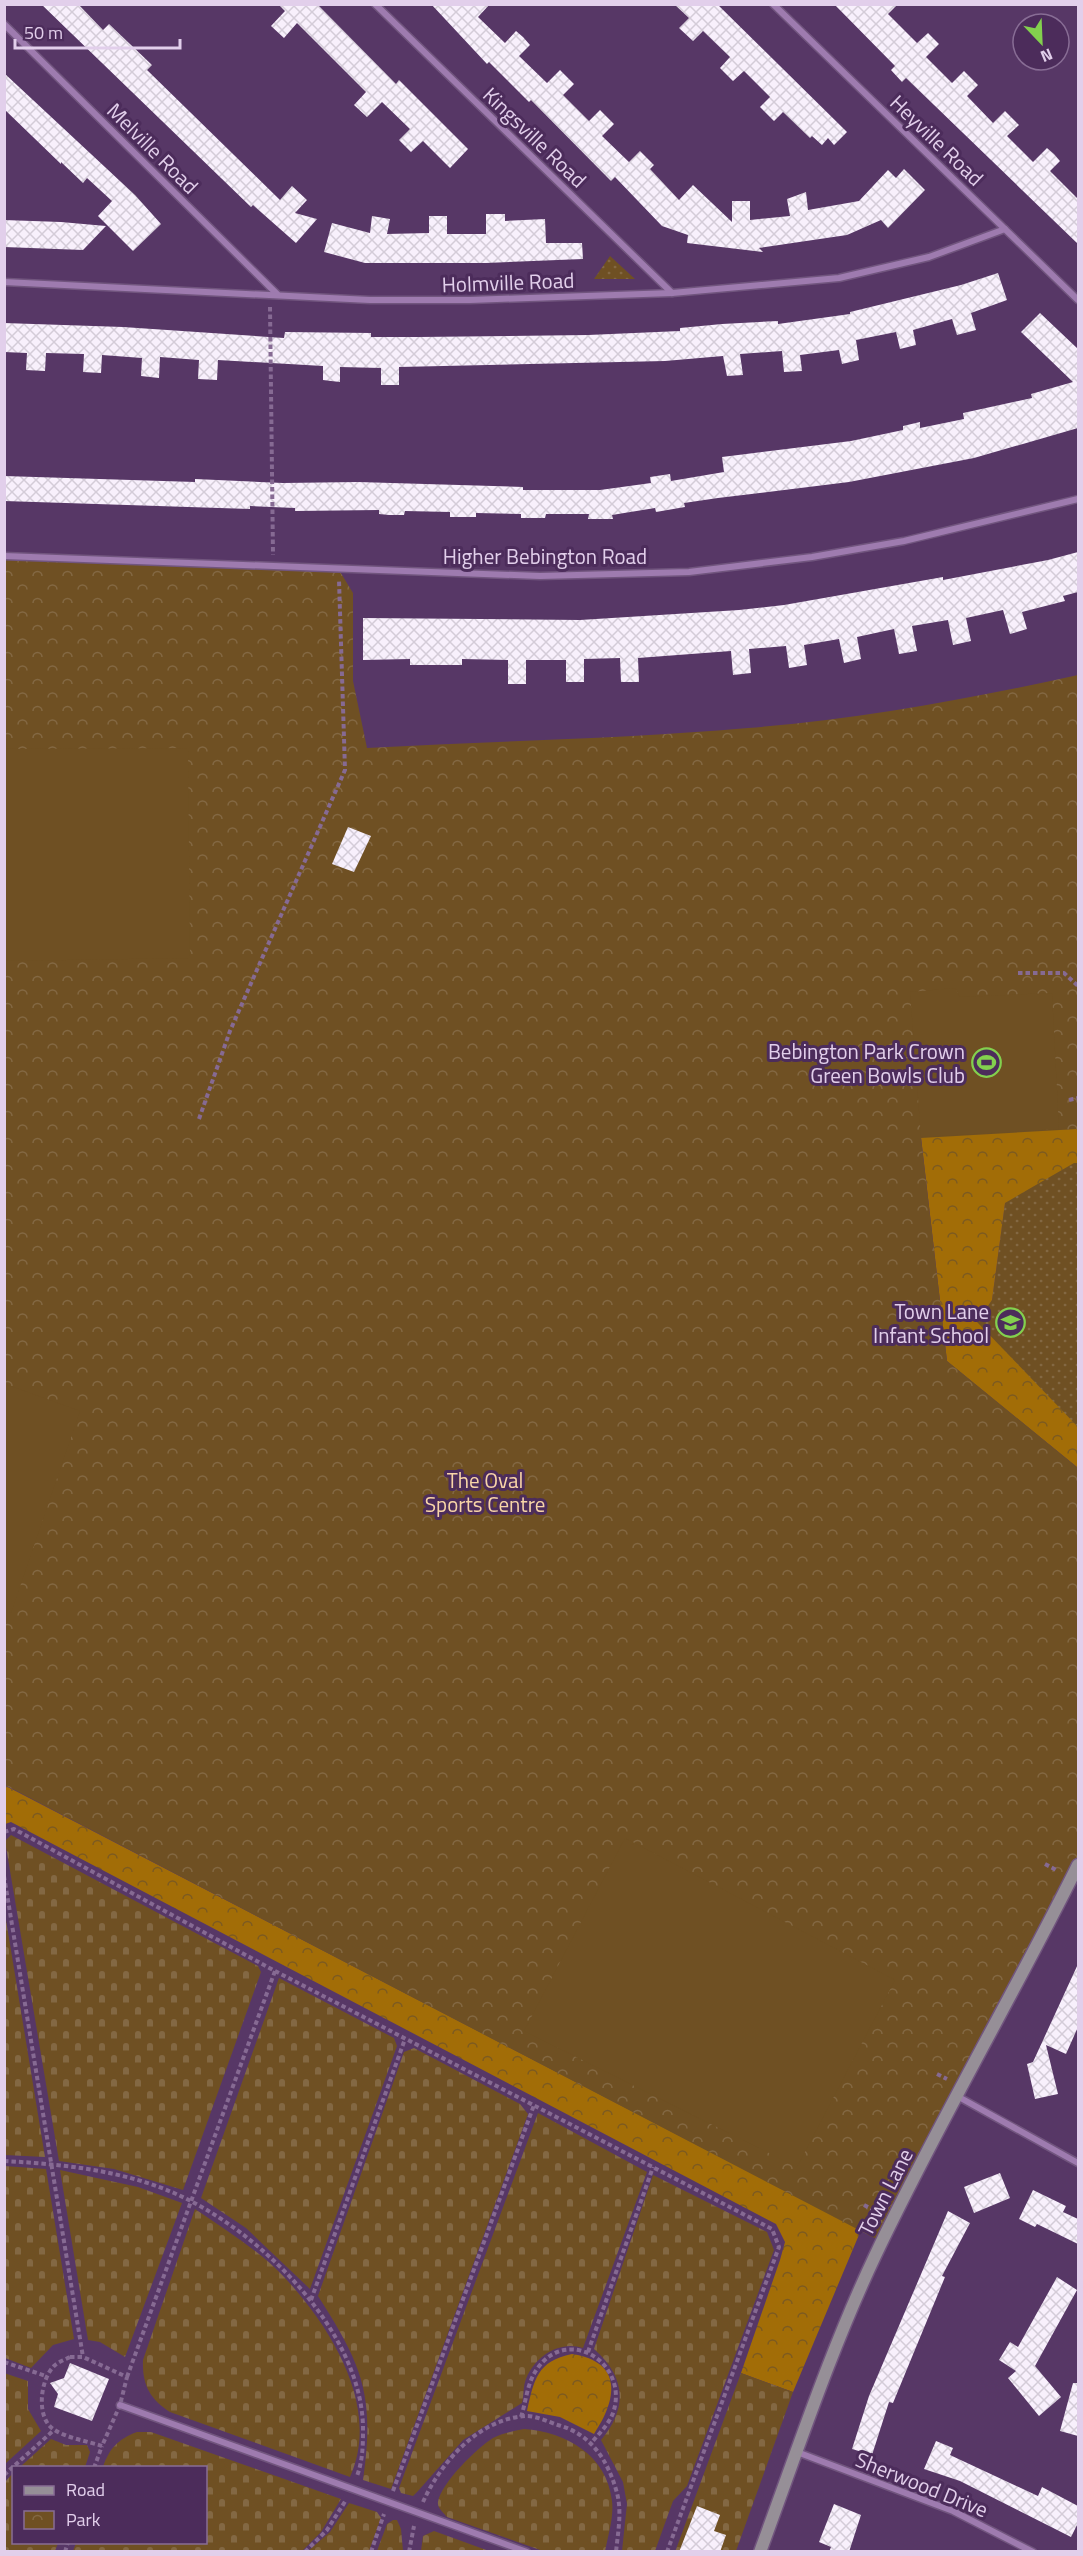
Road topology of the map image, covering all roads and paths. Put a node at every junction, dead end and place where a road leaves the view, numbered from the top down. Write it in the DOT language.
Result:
graph roads {
  1 [pos="375,4"];
  2 [pos="773,4"];
  3 [pos="4,24"];
  4 [pos="1005,229"];
  5 [pos="4,282"];
  6 [pos="672,293"];
  7 [pos="270,294"];
  8 [pos="278,295"];
  9 [pos="1078,300"];
  10 [pos="1078,498"];
  11 [pos="4,556"];
  12 [pos="273,567"];
  13 [pos="339,570"];
  14 [pos="1018,973"];
  15 [pos="1078,986"];
  16 [pos="1078,1098"];
  17 [pos="1069,1100"];
  18 [pos="199,1119"];
  19 [pos="4,1832"];
  20 [pos="1078,1865"];
  21 [pos="4,1876"];
  22 [pos="275,1971"];
  23 [pos="405,2038"];
  24 [pos="956,2095"];
  25 [pos="534,2105"];
  26 [pos="4,2161"];
  27 [pos="1078,2163"];
  28 [pos="51,2164"];
  29 [pos="653,2167"];
  30 [pos="191,2201"];
  31 [pos="311,2301"];
  32 [pos="588,2352"];
  33 [pos="83,2356"];
  34 [pos="4,2362"];
  35 [pos="46,2376"];
  36 [pos="127,2377"];
  37 [pos="120,2405"];
  38 [pos="520,2418"];
  39 [pos="54,2430"];
  40 [pos="591,2443"];
  41 [pos="102,2446"];
  42 [pos="797,2452"];
  43 [pos="14,2466"];
  44 [pos="95,2466"];
  45 [pos="351,2488"];
  46 [pos="389,2501"];
  47 [pos="418,2513"];
  48 [pos="305,2552"];
  49 [pos="371,2552"];
  50 [pos="409,2552"];
  51 [pos="527,2552"];
  52 [pos="616,2552"];
  53 [pos="667,2552"];
  54 [pos="760,2552"];
  55 [pos="1033,2552"];
  1 -- 6 [label="street, Kingsville Road"];
  2 -- 4 [label="street, Heyville Road"];
  3 -- 8 [label="street, Melville Road"];
  4 -- 6 [label="street, Holmville Road"];
  4 -- 9 [label="street, Heyville Road"];
  5 -- 7 [label="street, Holmville Road"];
  6 -- 8 [label="street, Holmville Road"];
  7 -- 8 [label="street, Holmville Road"];
  7 -- 12 [label="path"];
  10 -- 13 [label="street, Higher Bebington Road"];
  11 -- 12 [label="street, Higher Bebington Road"];
  12 -- 13 [label="street, Higher Bebington Road"];
  13 -- 18 [label="path"];
  14 -- 15 [label="path"];
  16 -- 17 [label="path"];
  19 -- 22 [label="path"];
  20 -- 24 [label="main road, Town Lane"];
  21 -- 28 [label="path"];
  22 -- 23 [label="path"];
  22 -- 30 [label="path"];
  23 -- 25 [label="path"];
  23 -- 31 [label="path"];
  24 -- 27 [label="street"];
  24 -- 42 [label="main road, Town Lane"];
  25 -- 29 [label="path"];
  25 -- 46 [label="path"];
  26 -- 28 [label="path"];
  28 -- 30 [label="path"];
  28 -- 33 [label="path"];
  29 -- 32 [label="path"];
  29 -- 53 [label="path"];
  30 -- 31 [label="path"];
  30 -- 36 [label="path"];
  31 -- 45 [label="path"];
  32 -- 38 [label="path"];
  32 -- 40 [label="path"];
  33 -- 35 [label="path"];
  33 -- 36 [label="path"];
  34 -- 35 [label="path"];
  35 -- 39 [label="path"];
  36 -- 37 [label="path"];
  37 -- 41 [label="path"];
  37 -- 45 [label="street"];
  38 -- 40 [label="path"];
  38 -- 47 [label="path"];
  39 -- 41 [label="path"];
  39 -- 43 [label="path"];
  40 -- 52 [label="path"];
  41 -- 44 [label="path"];
  42 -- 54 [label="main road, Town Lane"];
  42 -- 55 [label="street, Sherwood Drive"];
  45 -- 46 [label="street"];
  45 -- 48 [label="path"];
  46 -- 47 [label="street"];
  46 -- 49 [label="path"];
  47 -- 50 [label="path"];
  47 -- 51 [label="street"];
}
